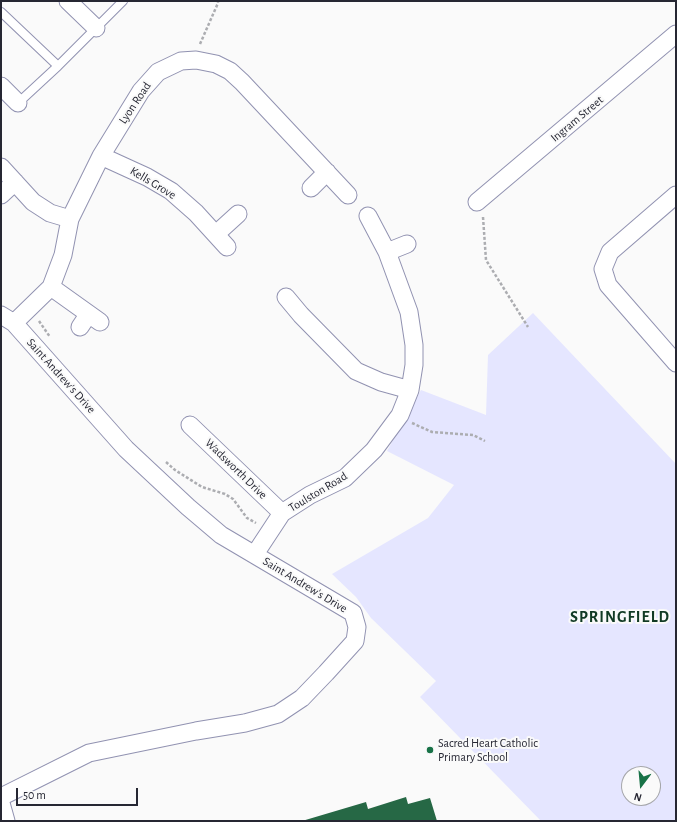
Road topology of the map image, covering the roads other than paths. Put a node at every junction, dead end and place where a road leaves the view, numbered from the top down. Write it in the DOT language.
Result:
graph roads {
  1 [pos="68,1"];
  2 [pos="123,1"];
  3 [pos="1,12"];
  4 [pos="96,28"];
  5 [pos="673,43"];
  6 [pos="58,66"];
  7 [pos="1,86"];
  8 [pos="18,102"];
  9 [pos="102,156"];
  10 [pos="1,167"];
  11 [pos="327,172"];
  12 [pos="15,182"];
  13 [pos="311,188"];
  14 [pos="1,195"];
  15 [pos="348,195"];
  16 [pos="676,196"];
  17 [pos="477,202"];
  18 [pos="238,214"];
  19 [pos="368,216"];
  20 [pos="70,220"];
  21 [pos="216,234"];
  22 [pos="407,244"];
  23 [pos="227,247"];
  24 [pos="387,252"];
  25 [pos="51,287"];
  26 [pos="286,297"];
  27 [pos="7,319"];
  28 [pos="89,321"];
  29 [pos="676,363"];
  30 [pos="410,390"];
  31 [pos="190,425"];
  32 [pos="282,513"];
  33 [pos="255,554"];
  34 [pos="1,797"];
  35 [pos="1,803"];
  36 [pos="6,821"];
  1 -- 4 [label="street"];
  2 -- 4 [label="lane"];
  3 -- 6 [label="lane"];
  4 -- 6 [label="lane"];
  5 -- 17 [label="street, Ingram Street"];
  6 -- 8 [label="lane"];
  7 -- 8 [label="street"];
  9 -- 11 [label="street, Lyon Road"];
  9 -- 20 [label="street, Lyon Road"];
  9 -- 21 [label="street, Kells Grove"];
  10 -- 12 [label="street"];
  11 -- 13 [label="street"];
  11 -- 15 [label="street, Lyon Road"];
  12 -- 14 [label="street"];
  12 -- 20 [label="street"];
  16 -- 29 [label="street"];
  18 -- 21 [label="street"];
  19 -- 24 [label="street, Toulston Road"];
  20 -- 25 [label="street, Lyon Road"];
  21 -- 23 [label="street, Kells Grove"];
  22 -- 24 [label="street"];
  24 -- 30 [label="street, Toulston Road"];
  25 -- 27 [label="street, Lyon Road"];
  25 -- 28 [label="street"];
  26 -- 30 [label="street"];
  27 -- 33 [label="street, Saint Andrew's Drive"];
  30 -- 32 [label="street, Toulston Road"];
  31 -- 32 [label="street, Wadsworth Drive"];
  32 -- 33 [label="street, Toulston Road"];
  33 -- 34 [label="street, Saint Andrew's Drive"];
  35 -- 36 [label="street"];
}
